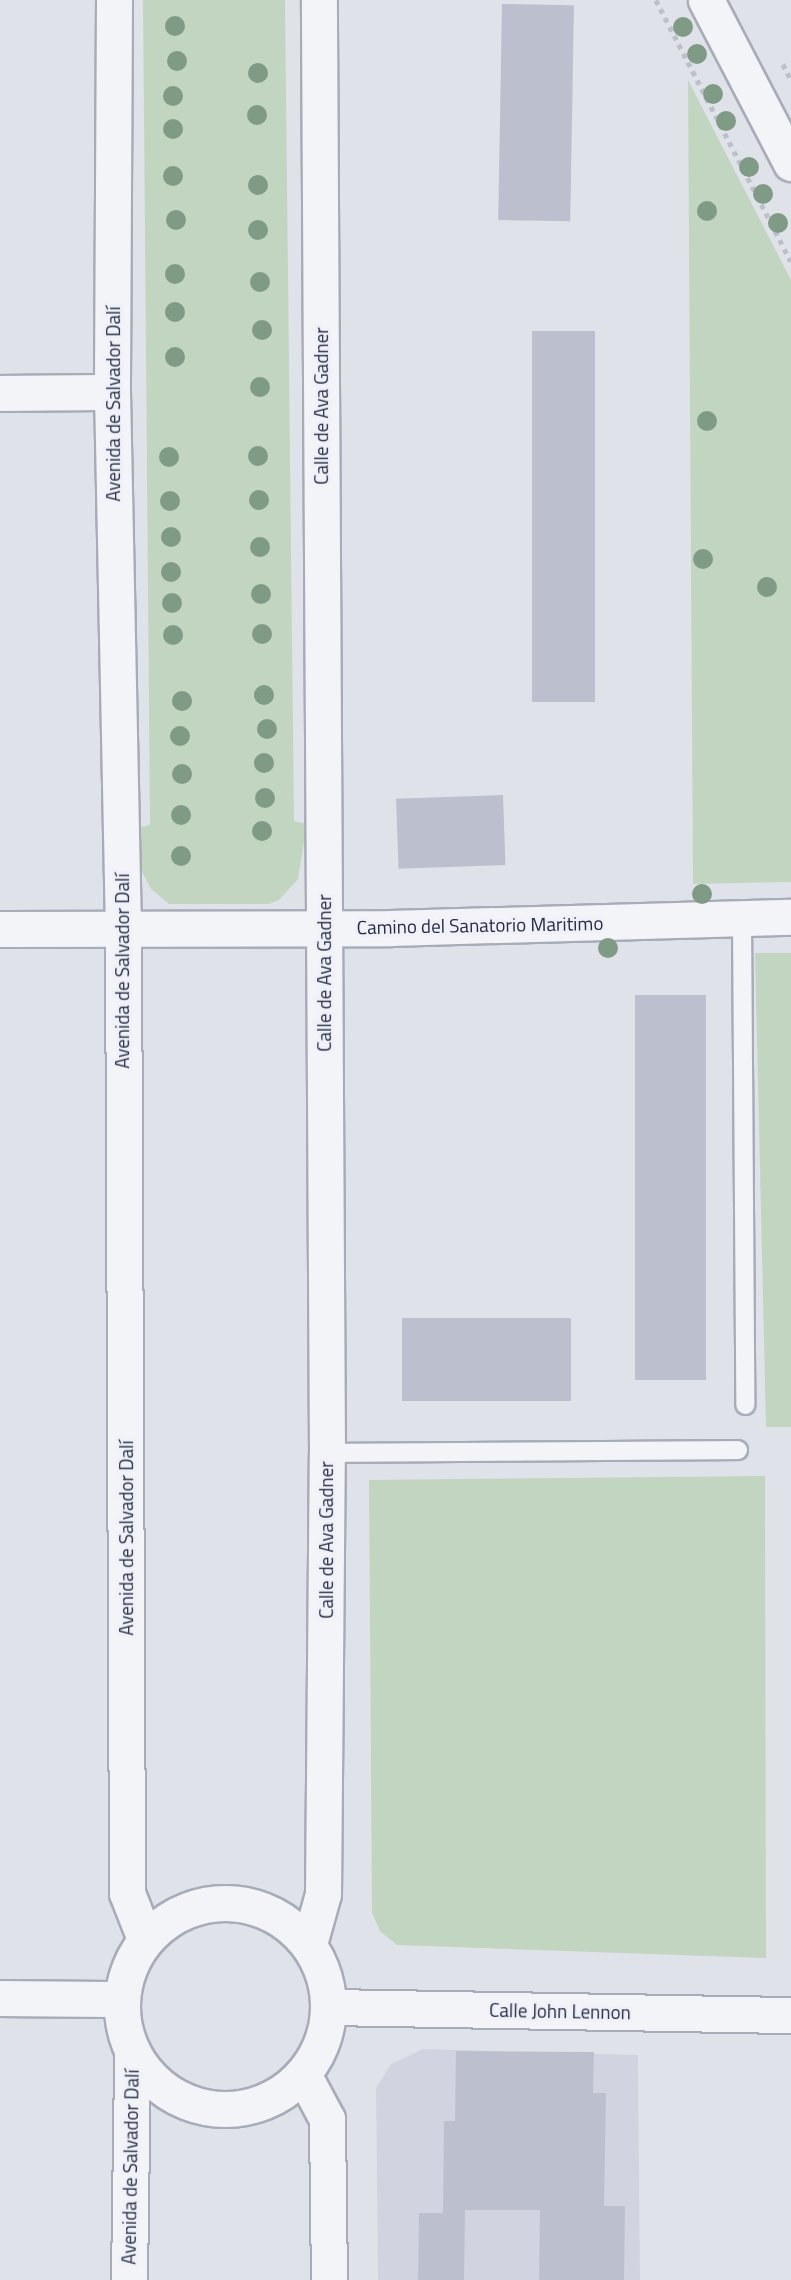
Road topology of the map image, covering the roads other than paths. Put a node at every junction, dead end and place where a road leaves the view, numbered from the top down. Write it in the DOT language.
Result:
graph roads {
  1 [pos="114,0"];
  2 [pos="319,0"];
  3 [pos="706,0"];
  4 [pos="791,163"];
  5 [pos="112,392"];
  6 [pos="0,393"];
  7 [pos="791,918"];
  8 [pos="742,919"];
  9 [pos="323,928"];
  10 [pos="0,929"];
  11 [pos="123,930"];
  12 [pos="745,1405"];
  13 [pos="738,1450"];
  14 [pos="327,1453"];
  15 [pos="145,1939"];
  16 [pos="309,1944"];
  17 [pos="0,1998"];
  18 [pos="121,1999"];
  19 [pos="329,2007"];
  20 [pos="791,2015"];
  21 [pos="132,2053"];
  22 [pos="303,2074"];
  23 [pos="129,2280"];
  24 [pos="329,2280"];
  1 -- 5 [label="street, Avenida de Salvador Dalí"];
  2 -- 9 [label="street, Calle de Ava Gadner"];
  3 -- 4 [label="street"];
  5 -- 6 [label="street"];
  5 -- 11 [label="street, Avenida de Salvador Dalí"];
  7 -- 8 [label="street, Camino del Sanatorio Maritimo"];
  8 -- 9 [label="street, Camino del Sanatorio Maritimo"];
  8 -- 12 [label="lane"];
  9 -- 11 [label="street, Camino del Sanatorio Maritimo"];
  9 -- 14 [label="street, Calle de Ava Gadner"];
  10 -- 11 [label="street, Camino del Sanatorio Maritimo"];
  11 -- 15 [label="street, Avenida de Salvador Dalí"];
  13 -- 14 [label="lane"];
  14 -- 16 [label="street, Calle de Ava Gadner"];
  15 -- 16 [label="street"];
  15 -- 18 [label="street"];
  16 -- 19 [label="street"];
  17 -- 18 [label="street"];
  18 -- 21 [label="street"];
  19 -- 20 [label="street, Calle John Lennon"];
  19 -- 22 [label="street"];
  21 -- 22 [label="street"];
  21 -- 23 [label="street, Avenida de Salvador Dalí"];
  22 -- 24 [label="street"];
}
